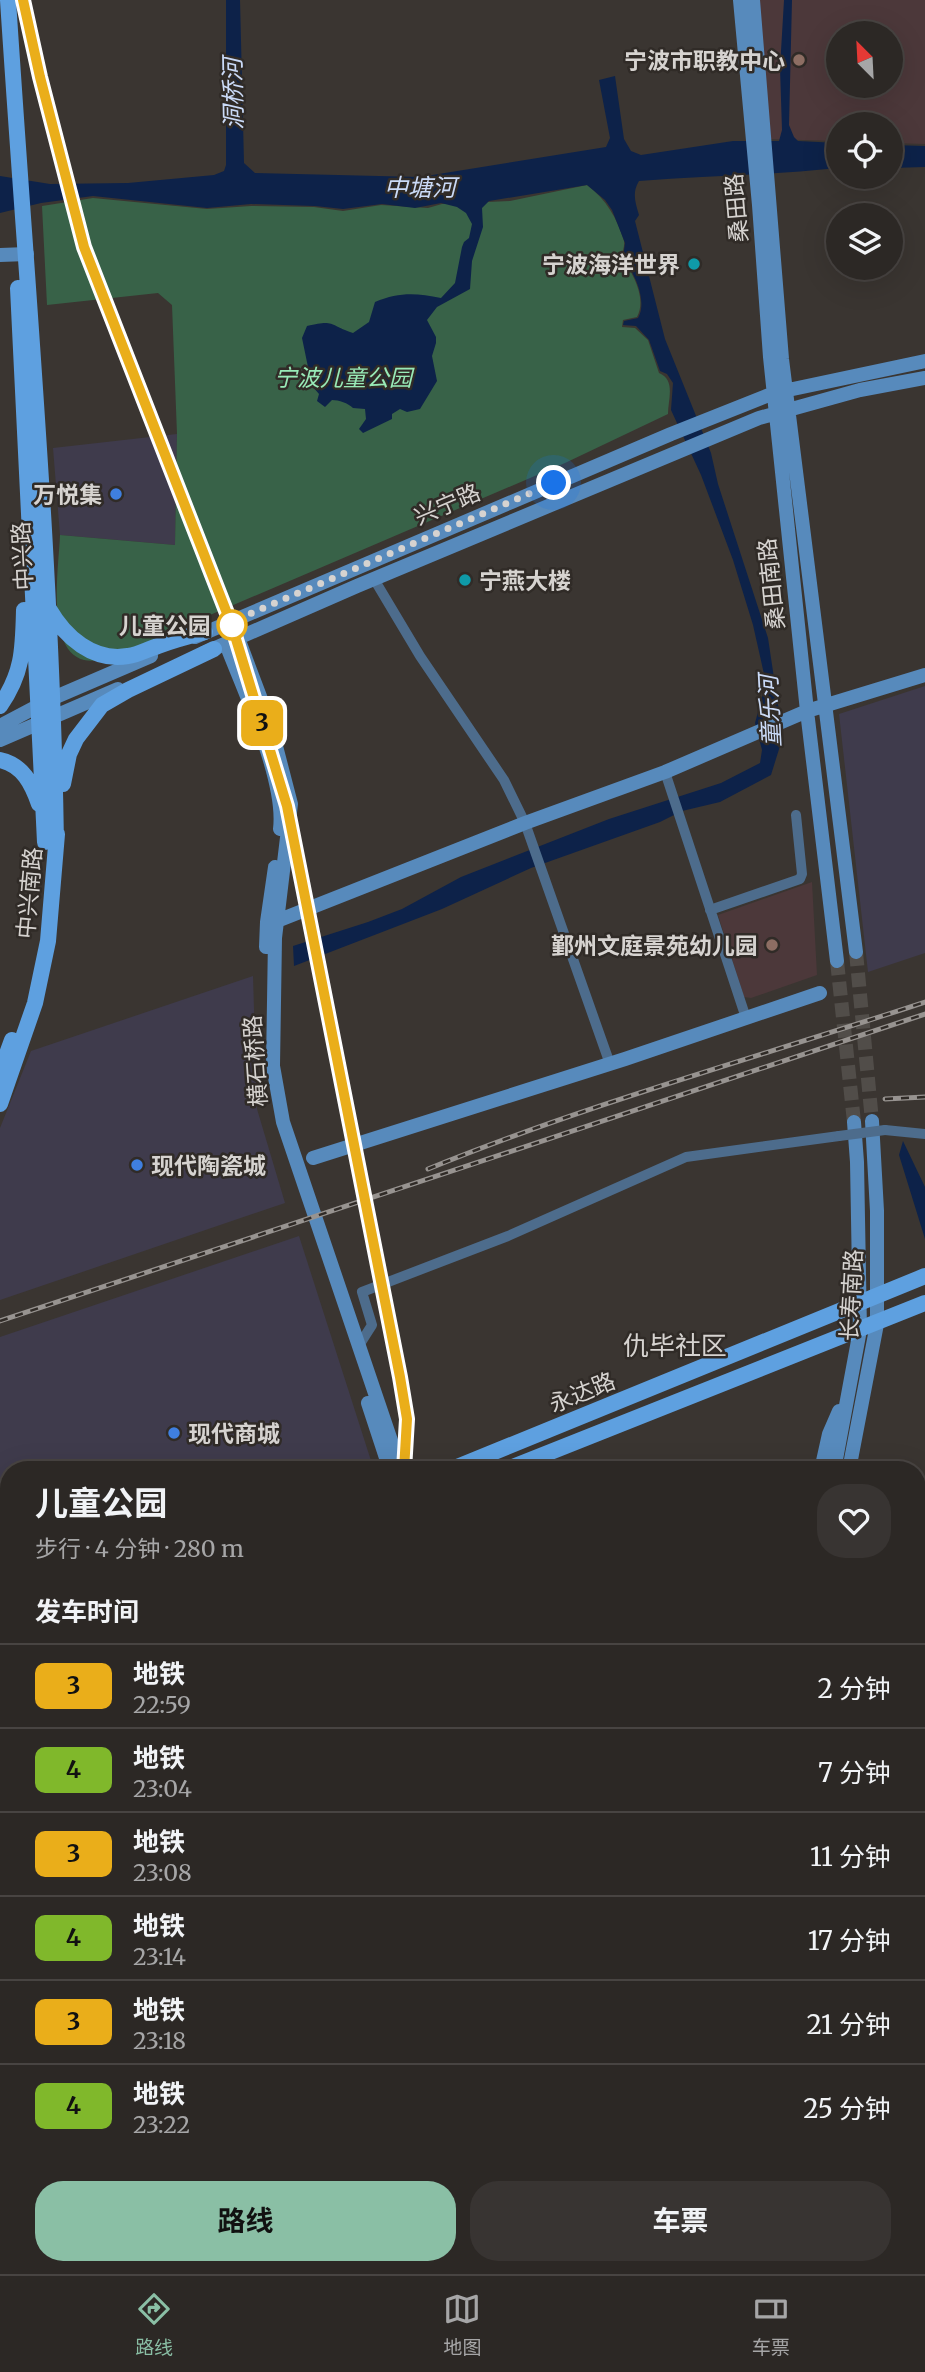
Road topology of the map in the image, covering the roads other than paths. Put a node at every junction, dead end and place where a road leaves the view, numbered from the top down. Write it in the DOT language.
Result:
graph roads {
  1 [pos="1,0"];
  2 [pos="9,0"];
  3 [pos="740,0"];
  4 [pos="753,0"];
  5 [pos="755,111"];
  6 [pos="13,142"];
  7 [pos="14,255"];
  8 [pos="925,361"];
  9 [pos="925,378"];
  10 [pos="780,391"];
  11 [pos="782,411"];
  12 [pos="374,579"];
  13 [pos="33,582"];
  14 [pos="48,607"];
  15 [pos="205,632"];
  16 [pos="226,644"];
  17 [pos="925,675"];
  18 [pos="45,702"];
  19 [pos="826,705"];
  20 [pos="0,706"];
  21 [pos="807,711"];
  22 [pos="46,721"];
  23 [pos="0,726"];
  24 [pos="0,740"];
  25 [pos="8,763"];
  26 [pos="665,772"];
  27 [pos="796,815"];
  28 [pos="525,823"];
  29 [pos="51,842"];
  30 [pos="710,909"];
  31 [pos="277,920"];
  32 [pos="856,952"];
  33 [pos="837,961"];
  34 [pos="820,993"];
  35 [pos="30,1002"];
  36 [pos="746,1018"];
  37 [pos="610,1064"];
  38 [pos="0,1073"];
  39 [pos="0,1104"];
  40 [pos="872,1121"];
  41 [pos="854,1122"];
  42 [pos="925,1134"];
  43 [pos="313,1158"];
  44 [pos="925,1276"];
  45 [pos="877,1296"];
  46 [pos="925,1303"];
  47 [pos="859,1304"];
  48 [pos="877,1324"];
  49 [pos="860,1330"];
  50 [pos="358,1347"];
  51 [pos="847,1398"];
  52 [pos="387,1461"];
  53 [pos="398,1461"];
  54 [pos="472,1461"];
  55 [pos="528,1461"];
  56 [pos="823,1461"];
  57 [pos="836,1461"];
  58 [pos="851,1461"];
  1 -- 6 [label="main road, 中兴路"];
  2 -- 6 [label="main road, 中兴路"];
  3 -- 5 [label="main road, 桑田路"];
  4 -- 5 [label="main road, 桑田路"];
  5 -- 10 [label="main road, 桑田路"];
  6 -- 7 [label="main road, 中兴路"];
  7 -- 13 [label="main road, 中兴路"];
  7 -- 14 [label="main road, 中兴路"];
  8 -- 10 [label="main road, 兴宁路"];
  9 -- 11 [label="main road, 兴宁路"];
  10 -- 11 [label="main road, 桑田路"];
  10 -- 15 [label="main road, 兴宁路"];
  11 -- 12 [label="main road, 兴宁路"];
  11 -- 19 [label="main road, 桑田南路"];
  11 -- 21 [label="main road, 桑田南路"];
  12 -- 16 [label="main road, 兴宁路"];
  12 -- 28 [label="street"];
  13 -- 18 [label="main road, 中兴路"];
  13 -- 20 [label="main road, 中兴路"];
  14 -- 15 [label="main road, 中兴路"];
  14 -- 18 [label="main road, 中兴路"];
  15 -- 18 [label="main road, 兴宁路"];
  16 -- 22 [label="main road, 兴宁路"];
  16 -- 29 [label="main road, 中兴南路"];
  16 -- 31 [label="main road, 横石桥路"];
  16 -- 52 [label="main road, 横石桥路"];
  17 -- 19 [label="main road"];
  18 -- 22 [label="main road, 中兴路"];
  18 -- 23 [label="main road, 兴宁路"];
  19 -- 21 [label="main road"];
  19 -- 32 [label="main road, 桑田南路"];
  21 -- 26 [label="main road"];
  21 -- 33 [label="main road, 桑田南路"];
  22 -- 24 [label="main road, 兴宁路"];
  22 -- 29 [label="main road, 中兴路"];
  25 -- 29 [label="main road, 中兴南路"];
  26 -- 28 [label="main road"];
  26 -- 30 [label="street"];
  27 -- 30 [label="street"];
  28 -- 31 [label="main road"];
  28 -- 37 [label="street"];
  29 -- 35 [label="main road, 中兴南路"];
  30 -- 36 [label="street"];
  31 -- 50 [label="main road, 横石桥路"];
  34 -- 36 [label="main road"];
  35 -- 38 [label="main road, 中兴南路"];
  35 -- 39 [label="main road, 中兴南路"];
  36 -- 37 [label="main road"];
  37 -- 43 [label="main road"];
  40 -- 45 [label="main road, 长寿南路"];
  41 -- 47 [label="main road, 长寿南路"];
  42 -- 50 [label="street, bridge"];
  44 -- 45 [label="main road, 永达路"];
  45 -- 47 [label="main road, 永达路"];
  45 -- 48 [label="main road, 长寿南路"];
  46 -- 48 [label="main road, 永达路"];
  47 -- 49 [label="main road, 长寿南路"];
  47 -- 54 [label="main road, 永达路"];
  48 -- 49 [label="main road, 永达路"];
  48 -- 58 [label="main road, 长寿南路"];
  49 -- 51 [label="main road, 长寿南路"];
  49 -- 55 [label="main road, 永达路"];
  50 -- 53 [label="main road, 横石桥路"];
  51 -- 56 [label="main road"];
  51 -- 57 [label="main road, 长寿南路"];
}
